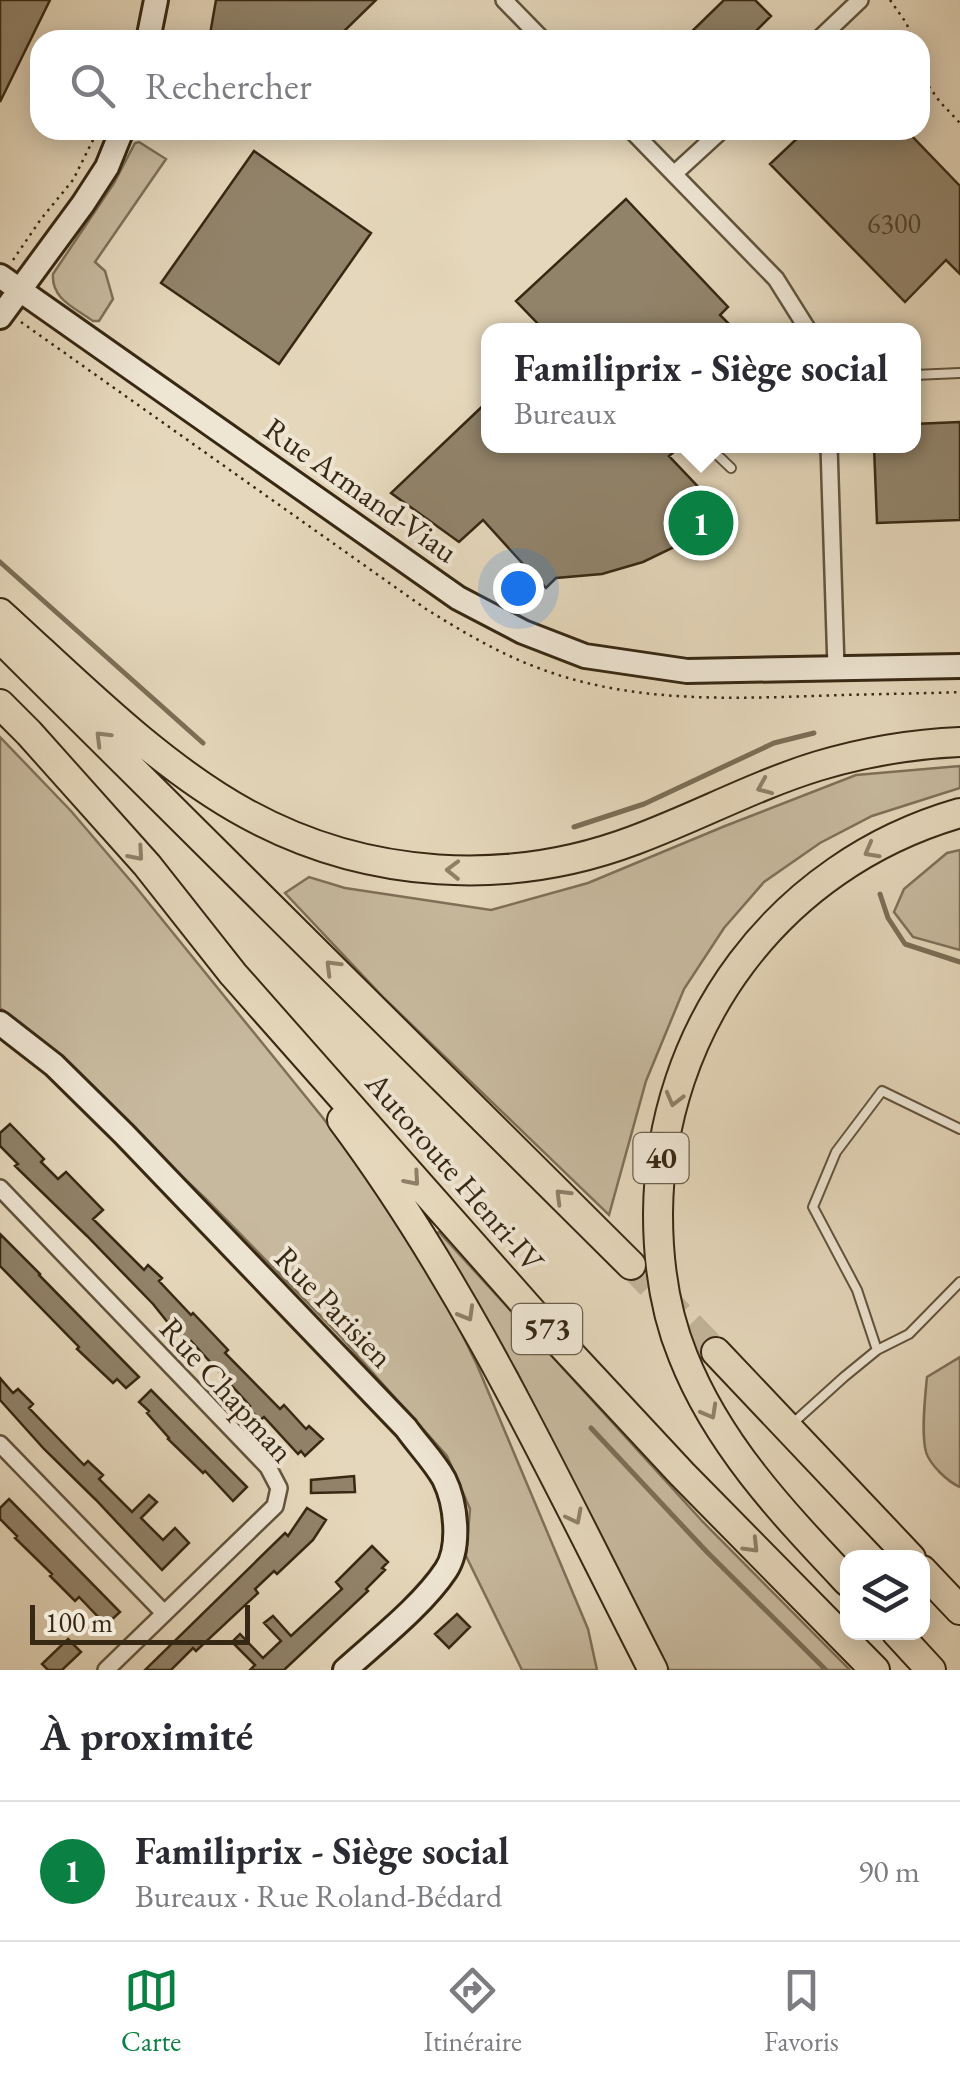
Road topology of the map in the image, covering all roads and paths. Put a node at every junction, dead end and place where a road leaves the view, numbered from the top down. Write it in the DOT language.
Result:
graph roads {
  1 [pos="156,0"];
  2 [pos="504,0"];
  3 [pos="860,0"];
  4 [pos="890,0"];
  5 [pos="150,30"];
  6 [pos="533,30"];
  7 [pos="828,30"];
  8 [pos="908,30"];
  9 [pos="930,88"];
  10 [pos="960,122"];
  11 [pos="93,140"];
  12 [pos="118,140"];
  13 [pos="641,140"];
  14 [pos="711,140"];
  15 [pos="674,174"];
  16 [pos="7,267"];
  17 [pos="20,291"];
  18 [pos="0,317"];
  19 [pos="804,323"];
  20 [pos="23,324"];
  21 [pos="960,373"];
  22 [pos="921,375"];
  23 [pos="715,453"];
  24 [pos="829,453"];
  25 [pos="730,468"];
  26 [pos="709,528"];
  27 [pos="718,541"];
  28 [pos="0,613"];
  29 [pos="0,638"];
  30 [pos="960,666"];
  31 [pos="836,668"];
  32 [pos="960,692"];
  33 [pos="0,704"];
  34 [pos="960,742"];
  35 [pos="960,813"];
  36 [pos="233,974"];
  37 [pos="0,1023"];
  38 [pos="960,1129"];
  39 [pos="0,1188"];
  40 [pos="632,1265"];
  41 [pos="960,1282"];
  42 [pos="877,1350"];
  43 [pos="716,1352"];
  44 [pos="789,1428"];
  45 [pos="0,1444"];
  46 [pos="903,1550"];
  47 [pos="840,1573"];
  48 [pos="930,1578"];
  49 [pos="960,1610"];
  50 [pos="164,1613"];
  51 [pos="903,1640"];
  52 [pos="106,1670"];
  53 [pos="345,1670"];
  54 [pos="653,1670"];
  55 [pos="876,1670"];
  56 [pos="931,1670"];
  1 -- 5 [label="street"];
  2 -- 6 [label="street"];
  3 -- 7 [label="street"];
  4 -- 8 [label="path"];
  9 -- 10 [label="path"];
  11 -- 16 [label="path"];
  12 -- 17 [label="street"];
  13 -- 15 [label="street"];
  14 -- 15 [label="street"];
  15 -- 19 [label="street"];
  16 -- 17 [label="street, Rue Armand-Viau"];
  17 -- 18 [label="street"];
  17 -- 31 [label="street, Rue Armand-Viau"];
  20 -- 32 [label="path"];
  21 -- 22 [label="lane"];
  23 -- 25 [label="lane"];
  24 -- 31 [label="street"];
  26 -- 27 [label="path"];
  34 -- 28 [label="highway, one-way"];
  40 -- 29 [label="highway, Autoroute Henri-IV, one-way"];
  30 -- 31 [label="street, Rue Armand-Viau"];
  33 -- 36 [label="highway, Autoroute Henri-IV / 573, one-way"];
  35 -- 47 [label="highway, 40, one-way"];
  36 -- 54 [label="highway, one-way"];
  36 -- 55 [label="highway, Autoroute Henri-IV / 573, one-way"];
  37 -- 53 [label="street, Rue Parisien"];
  38 -- 42 [label="lane"];
  39 -- 50 [label="street, Rue Chapman"];
  41 -- 42 [label="lane"];
  42 -- 44 [label="lane"];
  43 -- 44 [label="highway"];
  44 -- 46 [label="highway"];
  45 -- 50 [label="street"];
  48 -- 49 [label="highway"];
  50 -- 52 [label="street, Rue Chapman"];
  51 -- 56 [label="highway"];
}
